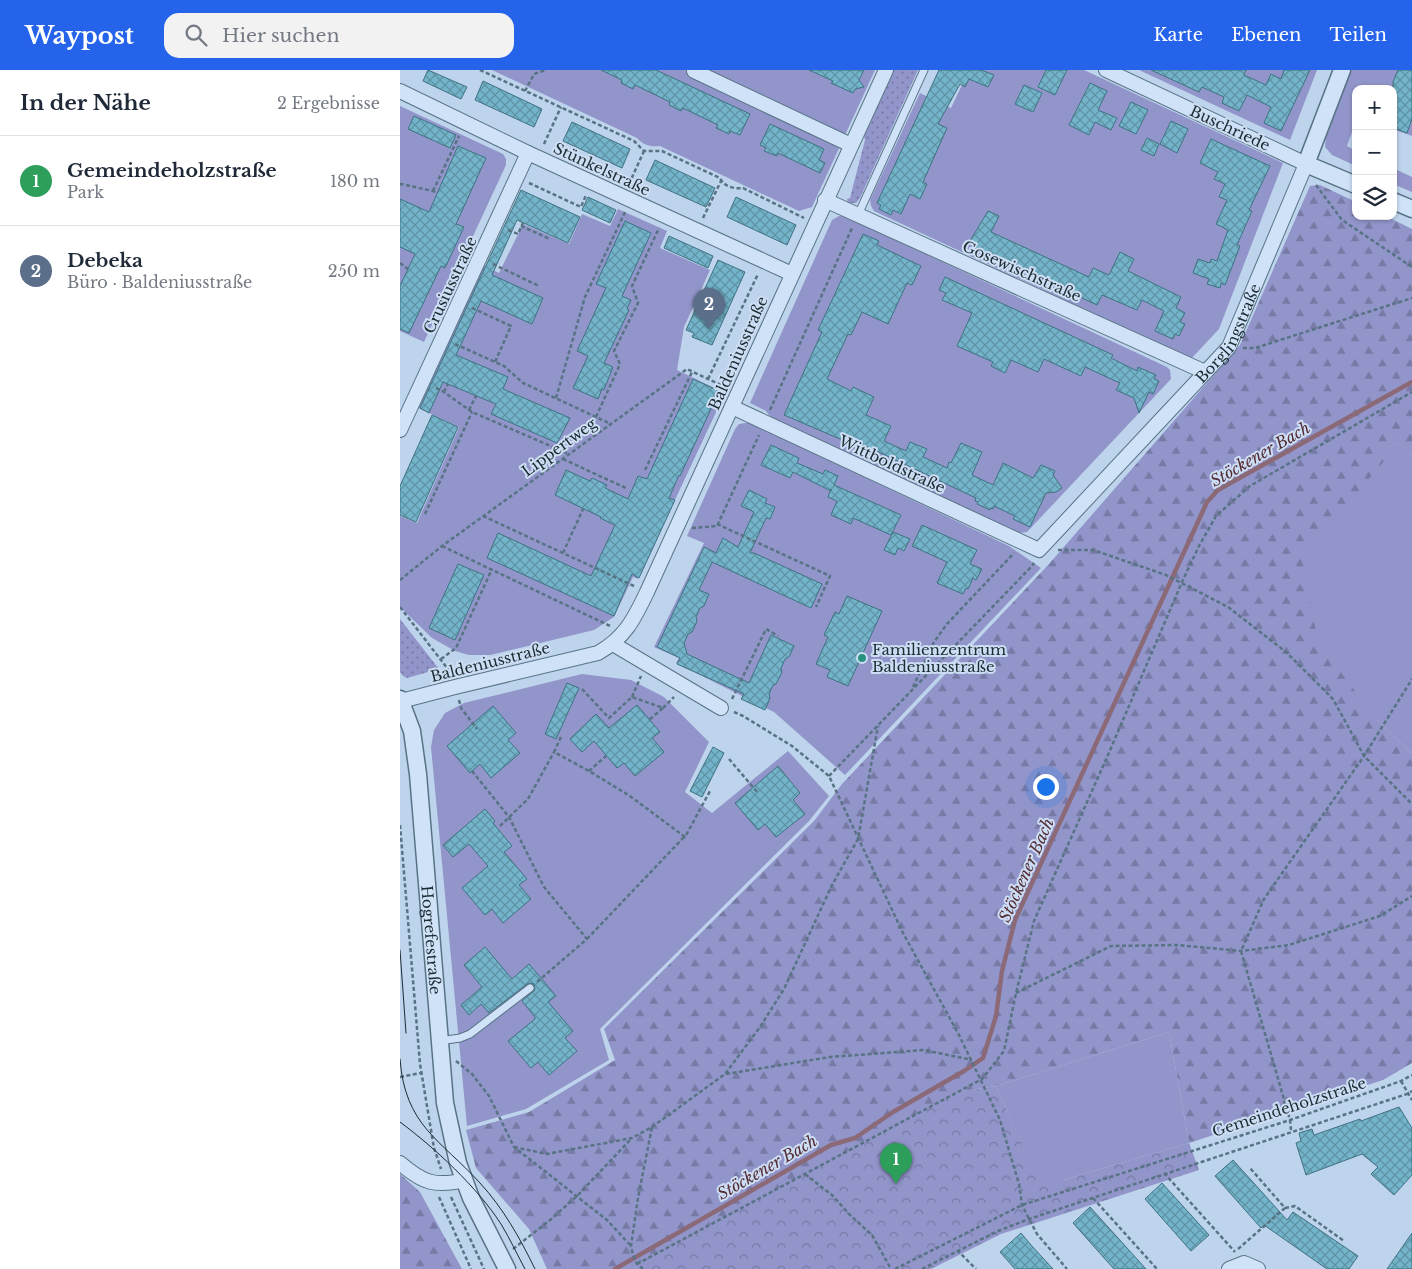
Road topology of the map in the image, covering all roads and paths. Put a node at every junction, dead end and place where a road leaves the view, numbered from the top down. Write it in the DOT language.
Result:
graph roads {
  1 [pos="480,70"];
  2 [pos="546,70"];
  3 [pos="886,70"];
  4 [pos="924,70"];
  5 [pos="1106,70"];
  6 [pos="1342,70"];
  7 [pos="694,71"];
  8 [pos="400,91"];
  9 [pos="525,91"];
  10 [pos="561,107"];
  11 [pos="466,122"];
  12 [pos="851,145"];
  13 [pos="644,151"];
  14 [pos="533,155"];
  15 [pos="1306,164"];
  16 [pos="517,178"];
  17 [pos="721,181"];
  18 [pos="592,182"];
  19 [pos="1352,183"];
  20 [pos="400,185"];
  21 [pos="433,191"];
  22 [pos="437,193"];
  23 [pos="627,198"];
  24 [pos="825,200"];
  25 [pos="1397,203"];
  26 [pos="1412,209"];
  27 [pos="664,215"];
  28 [pos="858,215"];
  29 [pos="815,223"];
  30 [pos="496,224"];
  31 [pos="698,230"];
  32 [pos="550,238"];
  33 [pos="480,258"];
  34 [pos="764,261"];
  35 [pos="400,263"];
  36 [pos="1412,267"];
  37 [pos="408,269"];
  38 [pos="792,274"];
  39 [pos="539,286"];
  40 [pos="1412,298"];
  41 [pos="460,302"];
  42 [pos="443,338"];
  43 [pos="1229,346"];
  44 [pos="495,362"];
  45 [pos="692,371"];
  46 [pos="1205,372"];
  47 [pos="708,379"];
  48 [pos="423,382"];
  49 [pos="448,384"];
  50 [pos="444,392"];
  51 [pos="1412,392"];
  52 [pos="738,393"];
  53 [pos="476,396"];
  54 [pos="556,398"];
  55 [pos="732,408"];
  56 [pos="470,411"];
  57 [pos="596,417"];
  58 [pos="764,422"];
  59 [pos="611,424"];
  60 [pos="400,430"];
  61 [pos="569,454"];
  62 [pos="562,459"];
  63 [pos="645,470"];
  64 [pos="628,489"];
  65 [pos="583,508"];
  66 [pos="426,514"];
  67 [pos="483,516"];
  68 [pos="717,524"];
  69 [pos="676,529"];
  70 [pos="1023,543"];
  71 [pos="442,546"];
  72 [pos="1039,550"];
  73 [pos="562,553"];
  74 [pos="492,569"];
  75 [pos="400,580"];
  76 [pos="1182,582"];
  77 [pos="647,592"];
  78 [pos="816,606"];
  79 [pos="400,607"];
  80 [pos="624,632"];
  81 [pos="778,636"];
  82 [pos="613,644"];
  83 [pos="441,659"];
  84 [pos="646,663"];
  85 [pos="1412,679"];
  86 [pos="455,686"];
  87 [pos="582,688"];
  88 [pos="912,690"];
  89 [pos="632,697"];
  90 [pos="401,700"];
  91 [pos="724,709"];
  92 [pos="650,720"];
  93 [pos="878,726"];
  94 [pos="477,729"];
  95 [pos="561,737"];
  96 [pos="554,752"];
  97 [pos="606,756"];
  98 [pos="1364,756"];
  99 [pos="729,759"];
  100 [pos="472,771"];
  101 [pos="589,771"];
  102 [pos="829,776"];
  103 [pos="710,791"];
  104 [pos="758,793"];
  105 [pos="1412,804"];
  106 [pos="509,818"];
  107 [pos="400,825"];
  108 [pos="500,826"];
  109 [pos="684,837"];
  110 [pos="858,839"];
  111 [pos="1412,896"];
  112 [pos="587,940"];
  113 [pos="1241,951"];
  114 [pos="530,988"];
  115 [pos="1016,993"];
  116 [pos="439,1041"];
  117 [pos="972,1060"];
  118 [pos="441,1063"];
  119 [pos="421,1073"];
  120 [pos="724,1074"];
  121 [pos="1412,1075"];
  122 [pos="400,1077"];
  123 [pos="982,1079"];
  124 [pos="1400,1081"];
  125 [pos="1412,1091"];
  126 [pos="1407,1094"];
  127 [pos="1412,1100"];
  128 [pos="1290,1120"];
  129 [pos="652,1127"];
  130 [pos="1291,1131"];
  131 [pos="632,1138"];
  132 [pos="514,1147"];
  133 [pos="400,1163"];
  134 [pos="1250,1168"];
  135 [pos="1164,1173"];
  136 [pos="805,1174"];
  137 [pos="465,1180"];
  138 [pos="440,1184"];
  139 [pos="577,1196"];
  140 [pos="1093,1198"];
  141 [pos="1022,1205"];
  142 [pos="1285,1208"];
  143 [pos="1029,1219"];
  144 [pos="531,1234"];
  145 [pos="1344,1241"];
  146 [pos="631,1246"];
  147 [pos="958,1250"];
  148 [pos="1239,1257"];
  149 [pos="638,1264"];
  150 [pos="482,1268"];
  151 [pos="471,1269"];
  152 [pos="506,1269"];
  153 [pos="638,1269"];
  154 [pos="643,1269"];
  155 [pos="891,1269"];
  156 [pos="895,1269"];
  157 [pos="922,1269"];
  158 [pos="976,1269"];
  159 [pos="1067,1269"];
  160 [pos="1157,1269"];
  161 [pos="1229,1269"];
  162 [pos="1258,1269"];
  1 -- 9 [label="path"];
  2 -- 9 [label="path"];
  3 -- 12 [label="street, Baldeniusstraße"];
  4 -- 28 [label="lane"];
  5 -- 15 [label="street, Buschriede"];
  6 -- 15 [label="street, Borglingstraße"];
  7 -- 12 [label="street"];
  8 -- 11 [label="street, Stünkelstraße"];
  9 -- 10 [label="path"];
  10 -- 13 [label="path"];
  10 -- 14 [label="path"];
  11 -- 14 [label="street, Stünkelstraße"];
  11 -- 21 [label="path"];
  12 -- 24 [label="street, Baldeniusstraße"];
  13 -- 17 [label="path"];
  13 -- 23 [label="path"];
  14 -- 16 [label="street, Crusiusstraße"];
  14 -- 18 [label="street, Stünkelstraße"];
  15 -- 19 [label="street, Buschriede"];
  15 -- 36 [label="path"];
  15 -- 43 [label="street, Borglingstraße"];
  16 -- 18 [label="path"];
  16 -- 30 [label="street, Crusiusstraße"];
  17 -- 29 [label="path"];
  17 -- 31 [label="path"];
  18 -- 23 [label="street, Stünkelstraße"];
  20 -- 21 [label="path"];
  21 -- 22 [label="path"];
  23 -- 27 [label="street, Stünkelstraße"];
  23 -- 54 [label="path"];
  24 -- 28 [label="street, Gosewischstraße"];
  24 -- 29 [label="street, Baldeniusstraße"];
  25 -- 26 [label="street"];
  27 -- 31 [label="street, Stünkelstraße"];
  27 -- 57 [label="path"];
  28 -- 46 [label="street, Gosewischstraße"];
  28 -- 58 [label="path"];
  29 -- 38 [label="street, Baldeniusstraße"];
  30 -- 32 [label="path"];
  30 -- 33 [label="street, Crusiusstraße"];
  31 -- 34 [label="street, Stünkelstraße"];
  33 -- 39 [label="path"];
  33 -- 41 [label="street, Crusiusstraße"];
  34 -- 38 [label="street, Stünkelstraße"];
  34 -- 47 [label="path"];
  35 -- 37 [label="path"];
  38 -- 52 [label="street, Baldeniusstraße"];
  40 -- 43 [label="path"];
  41 -- 42 [label="street, Crusiusstraße"];
  41 -- 44 [label="path"];
  42 -- 44 [label="path"];
  42 -- 48 [label="street, Crusiusstraße"];
  43 -- 46 [label="street, Borglingstraße"];
  44 -- 54 [label="path"];
  45 -- 47 [label="path"];
  45 -- 59 [label="path, Lippertweg"];
  45 -- 63 [label="path"];
  46 -- 72 [label="street, Borglingstraße"];
  47 -- 52 [label="path"];
  48 -- 50 [label="path"];
  48 -- 60 [label="street, Crusiusstraße"];
  49 -- 50 [label="path"];
  50 -- 56 [label="path"];
  51 -- 76 [label="path"];
  52 -- 55 [label="street, Baldeniusstraße"];
  53 -- 56 [label="path"];
  54 -- 57 [label="path"];
  55 -- 58 [label="street, Wittboldstraße"];
  55 -- 69 [label="street, Baldeniusstraße"];
  56 -- 61 [label="path"];
  56 -- 66 [label="path"];
  57 -- 59 [label="path"];
  58 -- 68 [label="path"];
  58 -- 70 [label="street, Wittboldstraße"];
  59 -- 61 [label="path, Lippertweg"];
  61 -- 62 [label="path, Lippertweg"];
  62 -- 64 [label="path"];
  62 -- 67 [label="path, Lippertweg"];
  65 -- 73 [label="path"];
  67 -- 71 [label="path, Lippertweg"];
  67 -- 73 [label="path"];
  68 -- 69 [label="path"];
  68 -- 78 [label="path"];
  69 -- 77 [label="street, Baldeniusstraße"];
  70 -- 72 [label="street, Wittboldstraße"];
  70 -- 88 [label="path"];
  71 -- 74 [label="path"];
  71 -- 75 [label="path, Lippertweg"];
  72 -- 76 [label="path"];
  72 -- 88 [label="path"];
  73 -- 77 [label="path"];
  74 -- 80 [label="path"];
  74 -- 83 [label="path"];
  76 -- 98 [label="path"];
  76 -- 115 [label="path"];
  77 -- 80 [label="street, Baldeniusstraße"];
  79 -- 83 [label="path"];
  80 -- 82 [label="street, Baldeniusstraße"];
  81 -- 91 [label="path"];
  82 -- 84 [label="street"];
  82 -- 86 [label="street, Baldeniusstraße"];
  83 -- 86 [label="path"];
  84 -- 89 [label="path"];
  84 -- 91 [label="street"];
  85 -- 98 [label="path"];
  86 -- 90 [label="street, Baldeniusstraße"];
  86 -- 94 [label="path"];
  87 -- 89 [label="path"];
  88 -- 93 [label="path"];
  89 -- 92 [label="path"];
  90 -- 116 [label="street, Hogrefestraße"];
  91 -- 102 [label="path"];
  93 -- 102 [label="path"];
  93 -- 110 [label="path"];
  95 -- 96 [label="path"];
  96 -- 101 [label="path"];
  96 -- 106 [label="path"];
  97 -- 101 [label="path"];
  98 -- 105 [label="path"];
  98 -- 113 [label="path"];
  99 -- 104 [label="path"];
  100 -- 106 [label="path"];
  101 -- 109 [label="path"];
  102 -- 110 [label="path"];
  103 -- 109 [label="path"];
  106 -- 108 [label="path"];
  106 -- 112 [label="path"];
  107 -- 119 [label="path"];
  109 -- 112 [label="path"];
  110 -- 117 [label="path"];
  110 -- 120 [label="path"];
  111 -- 113 [label="path"];
  112 -- 114 [label="path"];
  113 -- 115 [label="path"];
  113 -- 128 [label="path"];
  114 -- 116 [label="lane"];
  115 -- 123 [label="path"];
  116 -- 118 [label="street, Hogrefestraße"];
  117 -- 120 [label="path"];
  117 -- 123 [label="path"];
  118 -- 132 [label="path"];
  118 -- 137 [label="street, Hogrefestraße"];
  119 -- 122 [label="path"];
  119 -- 138 [label="path"];
  120 -- 129 [label="path"];
  121 -- 124 [label="path, Gemeindeholzstraße"];
  123 -- 136 [label="path"];
  123 -- 141 [label="path"];
  124 -- 126 [label="path"];
  124 -- 128 [label="path, Gemeindeholzstraße"];
  125 -- 126 [label="path"];
  126 -- 127 [label="path"];
  126 -- 130 [label="path"];
  128 -- 130 [label="path"];
  128 -- 141 [label="path, Gemeindeholzstraße"];
  129 -- 131 [label="path"];
  129 -- 146 [label="path"];
  130 -- 135 [label="path"];
  131 -- 132 [label="path"];
  131 -- 139 [label="path"];
  132 -- 139 [label="path"];
  133 -- 138 [label="street"];
  134 -- 142 [label="path"];
  135 -- 140 [label="path"];
  135 -- 148 [label="path"];
  136 -- 149 [label="path"];
  136 -- 155 [label="path"];
  137 -- 138 [label="street"];
  137 -- 152 [label="street, Hogrefestraße"];
  138 -- 150 [label="path"];
  138 -- 151 [label="path"];
  139 -- 144 [label="path"];
  139 -- 146 [label="path"];
  140 -- 143 [label="path"];
  140 -- 160 [label="path"];
  141 -- 143 [label="path"];
  141 -- 156 [label="path, Gemeindeholzstraße"];
  142 -- 145 [label="path"];
  142 -- 148 [label="path"];
  143 -- 147 [label="path"];
  143 -- 159 [label="path"];
  146 -- 149 [label="path"];
  147 -- 157 [label="path"];
  147 -- 158 [label="path"];
  148 -- 161 [label="street"];
  148 -- 162 [label="street"];
  149 -- 153 [label="path"];
  149 -- 154 [label="path"];
}
